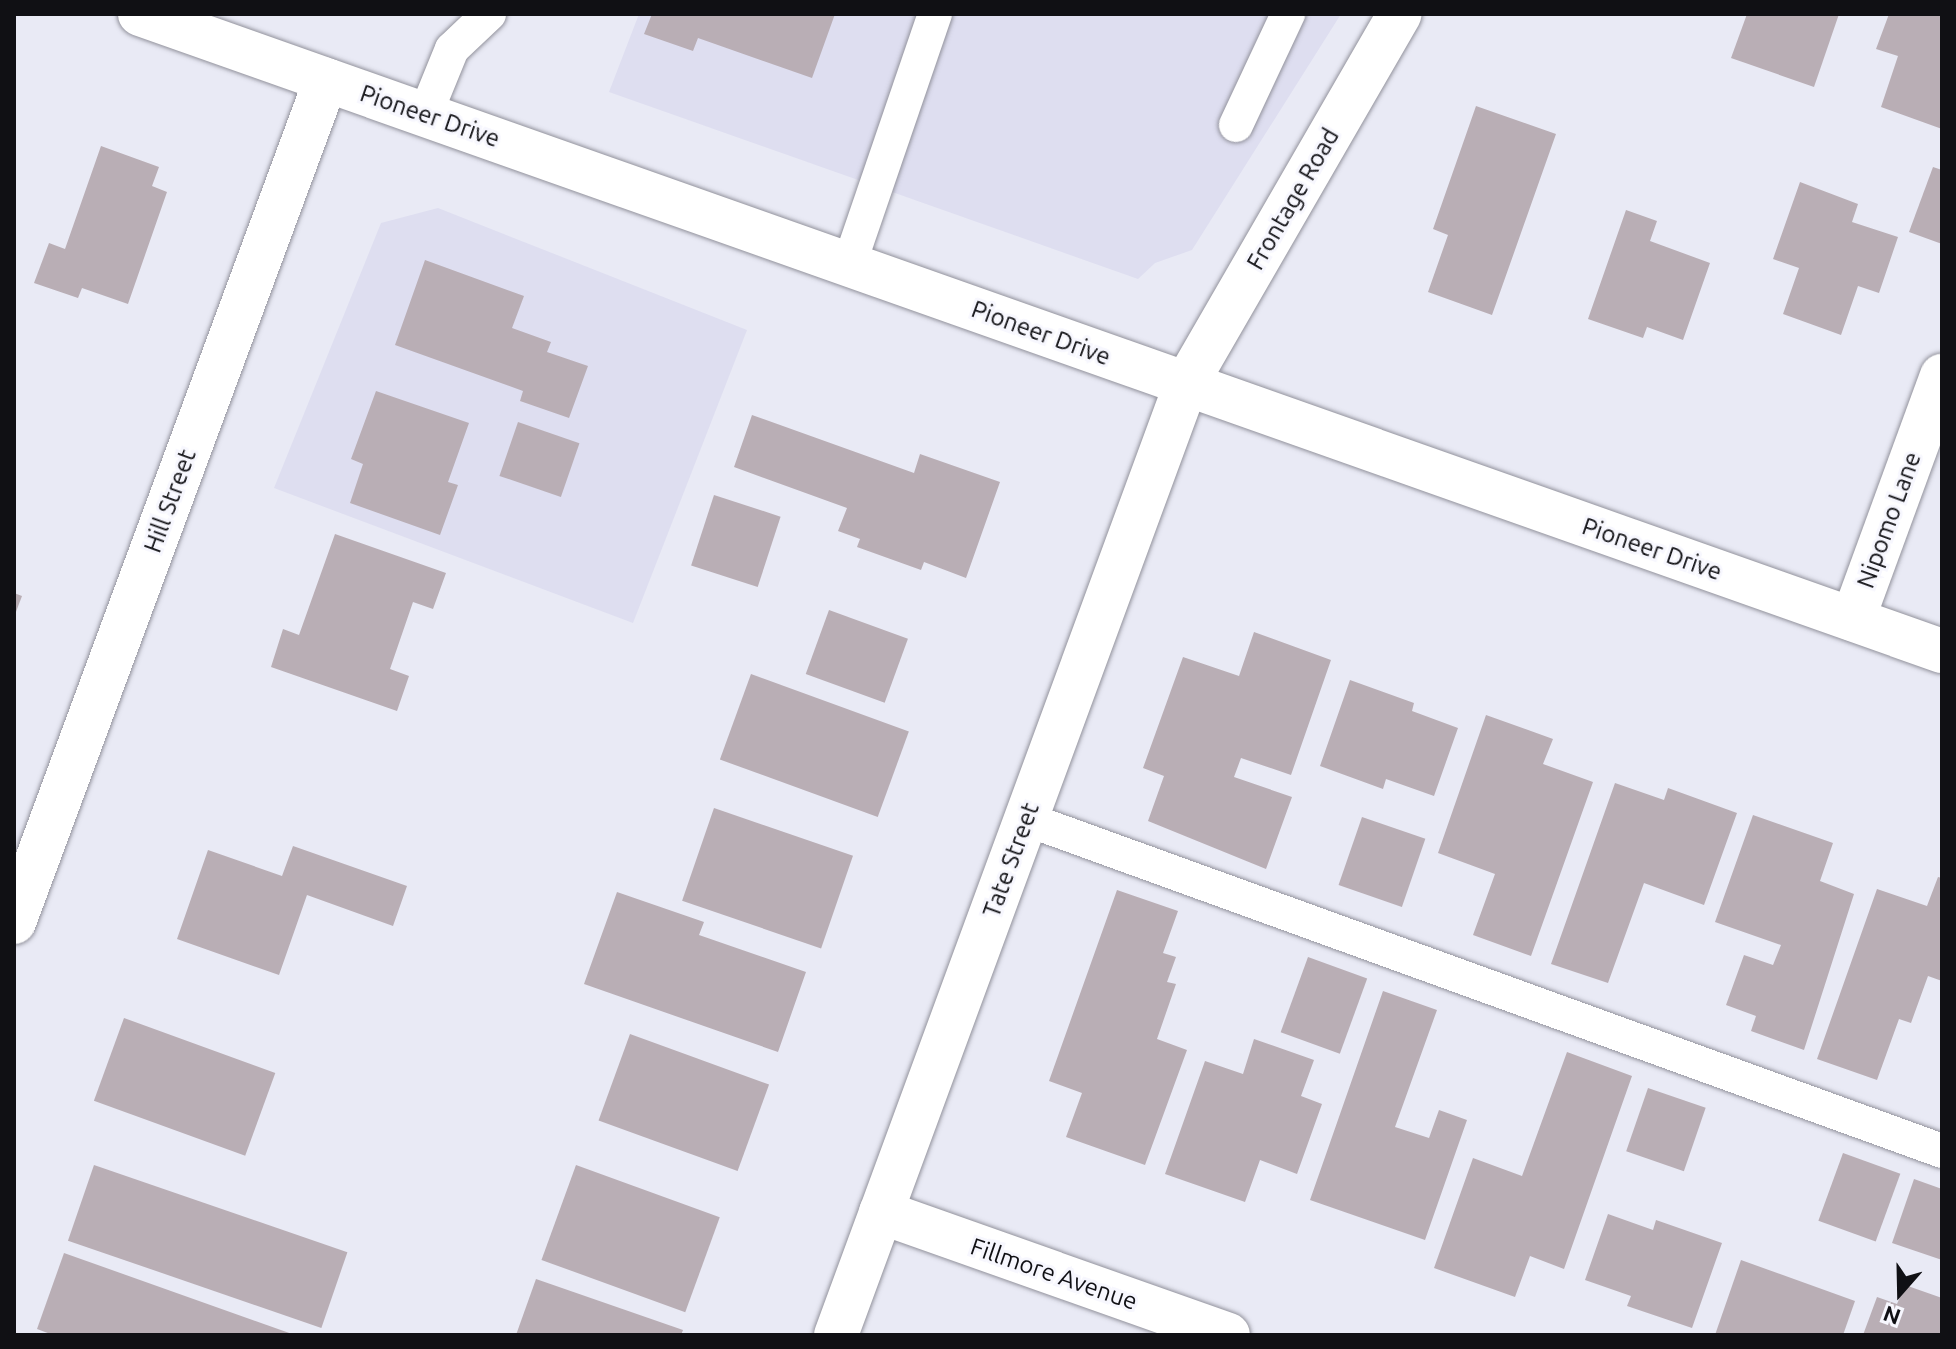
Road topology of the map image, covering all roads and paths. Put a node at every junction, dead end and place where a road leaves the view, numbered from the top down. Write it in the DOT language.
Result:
graph roads {
  1 [pos="140,14"];
  2 [pos="446,14"];
  3 [pos="489,14"];
  4 [pos="935,14"];
  5 [pos="1288,14"];
  6 [pos="1400,14"];
  7 [pos="452,49"];
  8 [pos="326,80"];
  9 [pos="425,115"];
  10 [pos="1236,125"];
  11 [pos="849,265"];
  12 [pos="1942,376"];
  13 [pos="1186,384"];
  14 [pos="1853,619"];
  15 [pos="1942,651"];
  16 [pos="1026,819"];
  17 [pos="14,922"];
  18 [pos="1942,1151"];
  19 [pos="881,1212"];
  20 [pos="836,1335"];
  21 [pos="1228,1335"];
  1 -- 8 [label="street, Pioneer Drive"];
  2 -- 7 [label="lane"];
  3 -- 7 [label="lane"];
  4 -- 11 [label="lane"];
  5 -- 10 [label="lane"];
  6 -- 13 [label="street, Frontage Road"];
  7 -- 9 [label="lane"];
  8 -- 9 [label="street, Pioneer Drive"];
  8 -- 17 [label="street, Hill Street"];
  9 -- 11 [label="street, Pioneer Drive"];
  11 -- 13 [label="street, Pioneer Drive"];
  12 -- 14 [label="street, Nipomo Lane"];
  13 -- 14 [label="street, Pioneer Drive"];
  13 -- 16 [label="street, Tate Street"];
  14 -- 15 [label="street, Pioneer Drive"];
  16 -- 18 [label="lane"];
  16 -- 19 [label="street, Tate Street"];
  19 -- 20 [label="street, Tate Street"];
  19 -- 21 [label="street, Fillmore Avenue"];
}
